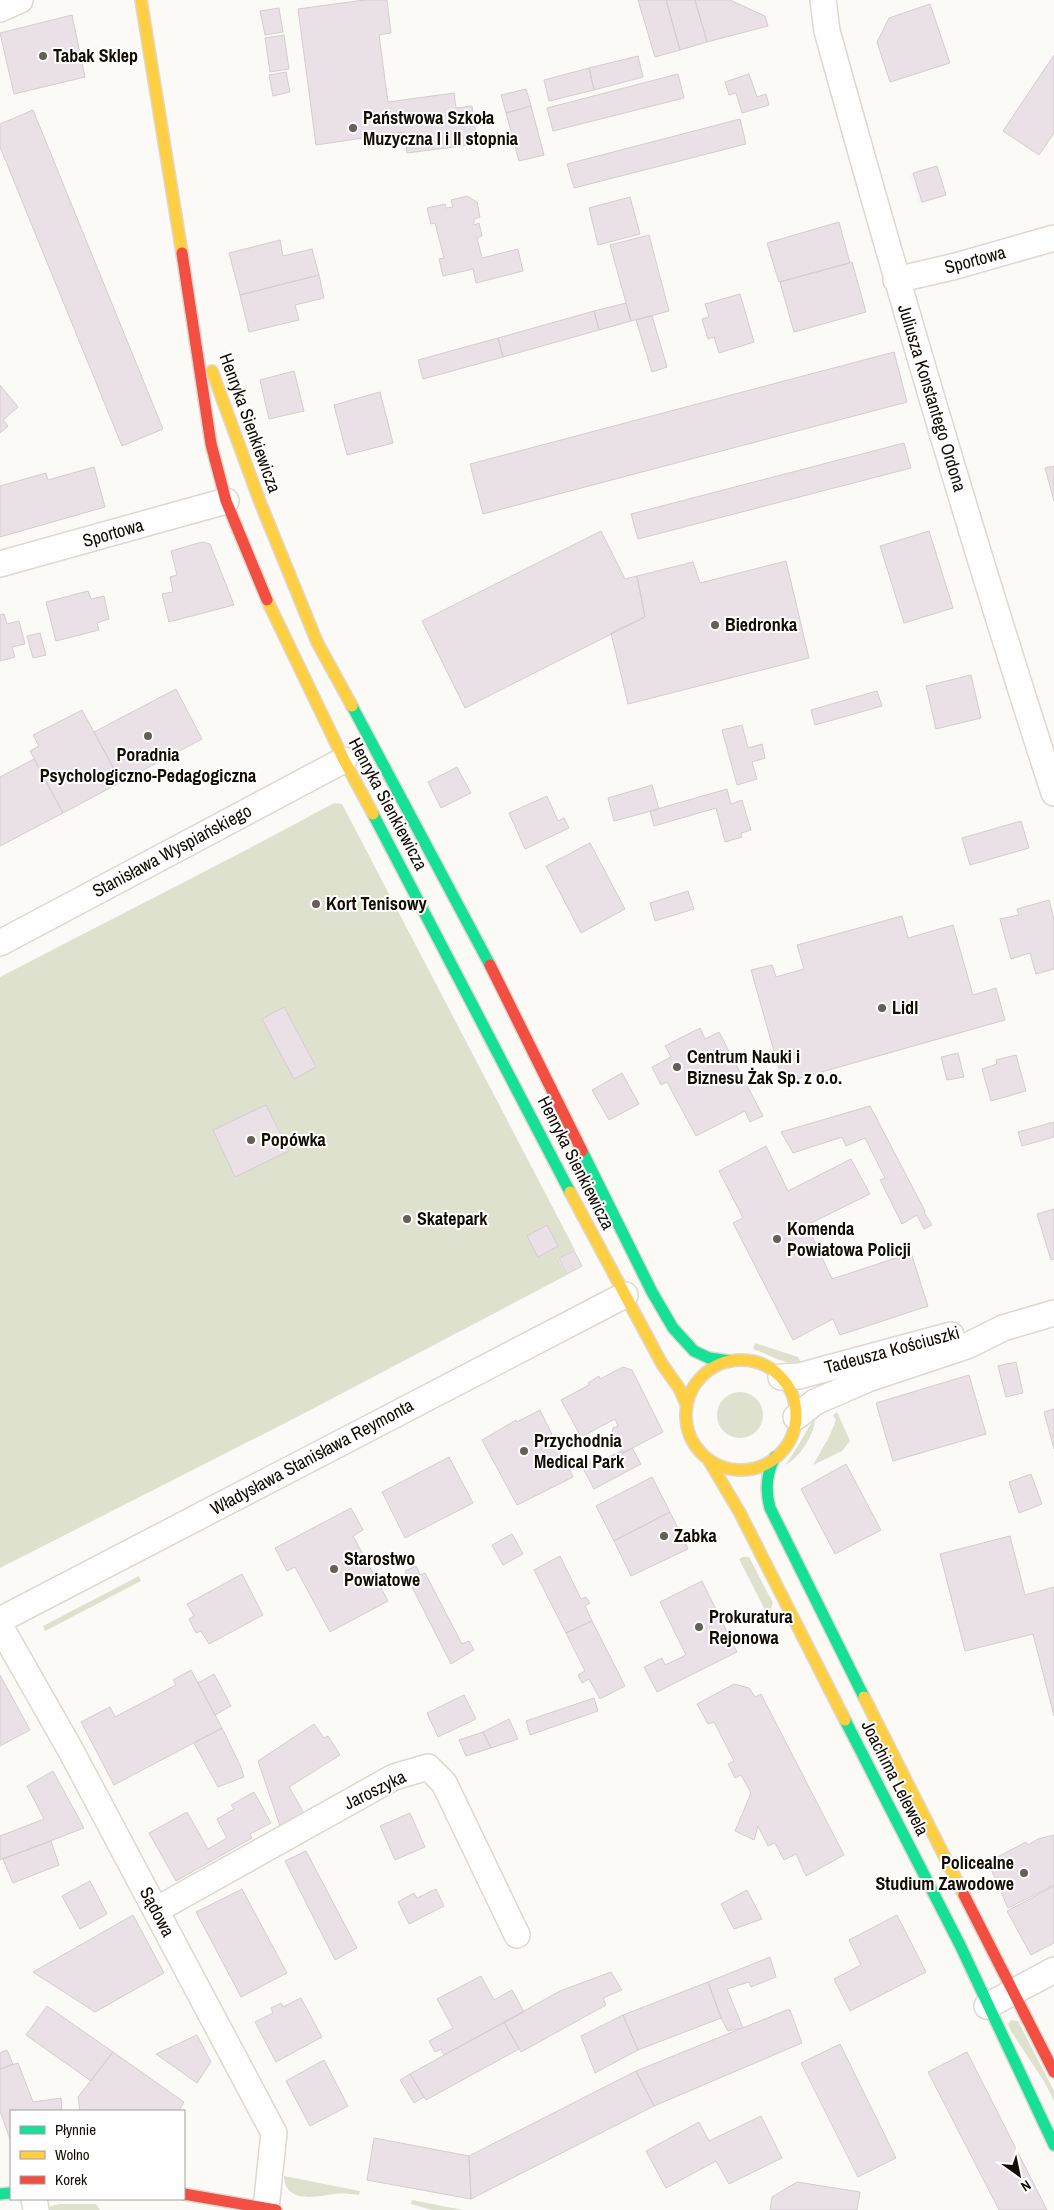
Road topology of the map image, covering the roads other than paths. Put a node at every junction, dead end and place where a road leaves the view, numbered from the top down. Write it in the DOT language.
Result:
graph roads {
  1 [pos="20,0"];
  2 [pos="141,0"];
  3 [pos="823,0"];
  4 [pos="0,9"];
  5 [pos="1054,238"];
  6 [pos="896,280"];
  7 [pos="194,326"];
  8 [pos="226,501"];
  9 [pos="0,564"];
  10 [pos="344,760"];
  11 [pos="1054,793"];
  12 [pos="0,943"];
  13 [pos="628,1301"];
  14 [pos="1054,1313"];
  15 [pos="1003,1328"];
  16 [pos="730,1361"];
  17 [pos="780,1376"];
  18 [pos="687,1406"];
  19 [pos="796,1417"];
  20 [pos="775,1457"];
  21 [pos="708,1459"];
  22 [pos="0,1620"];
  23 [pos="0,1626"];
  24 [pos="156,1910"];
  25 [pos="517,1935"];
  26 [pos="1054,1970"];
  27 [pos="1013,1992"];
  28 [pos="987,2006"];
  29 [pos="1054,2072"];
  30 [pos="1054,2146"];
  31 [pos="185,2194"];
  32 [pos="271,2209"];
  1 -- 4 [label="street"];
  2 -- 7 [label="street, Henryka Sienkiewicza"];
  3 -- 6 [label="street, Juliusza Konstantego Ordona"];
  5 -- 6 [label="street, Sportowa"];
  6 -- 11 [label="street, Juliusza Konstantego Ordona"];
  7 -- 8 [label="street, Henryka Sienkiewicza"];
  7 -- 16 [label="street, Henryka Sienkiewicza"];
  8 -- 9 [label="street, Sportowa"];
  8 -- 10 [label="street, Henryka Sienkiewicza"];
  10 -- 12 [label="street, Stanisława Wyspiańskiego"];
  10 -- 13 [label="street, Henryka Sienkiewicza"];
  13 -- 18 [label="street, Henryka Sienkiewicza"];
  13 -- 22 [label="street, Władysława Stanisława Reymonta"];
  14 -- 15 [label="street, Tadeusza Kościuszki"];
  15 -- 17 [label="street, Tadeusza Kościuszki"];
  15 -- 19 [label="street, Tadeusza Kościuszki"];
  16 -- 17 [label="street"];
  16 -- 18 [label="street"];
  17 -- 19 [label="street"];
  18 -- 21 [label="street"];
  19 -- 20 [label="street"];
  20 -- 21 [label="street"];
  20 -- 27 [label="street, Joachima Lelewela"];
  21 -- 28 [label="street, Joachima Lelewela"];
  23 -- 24 [label="street, Sądowa"];
  24 -- 25 [label="street, Jaroszyka"];
  24 -- 32 [label="street, Sądowa"];
  26 -- 27 [label="street"];
  27 -- 28 [label="street"];
  27 -- 29 [label="street, Joachima Lelewela"];
  28 -- 30 [label="street, Joachima Lelewela"];
  31 -- 32 [label="street"];
}
